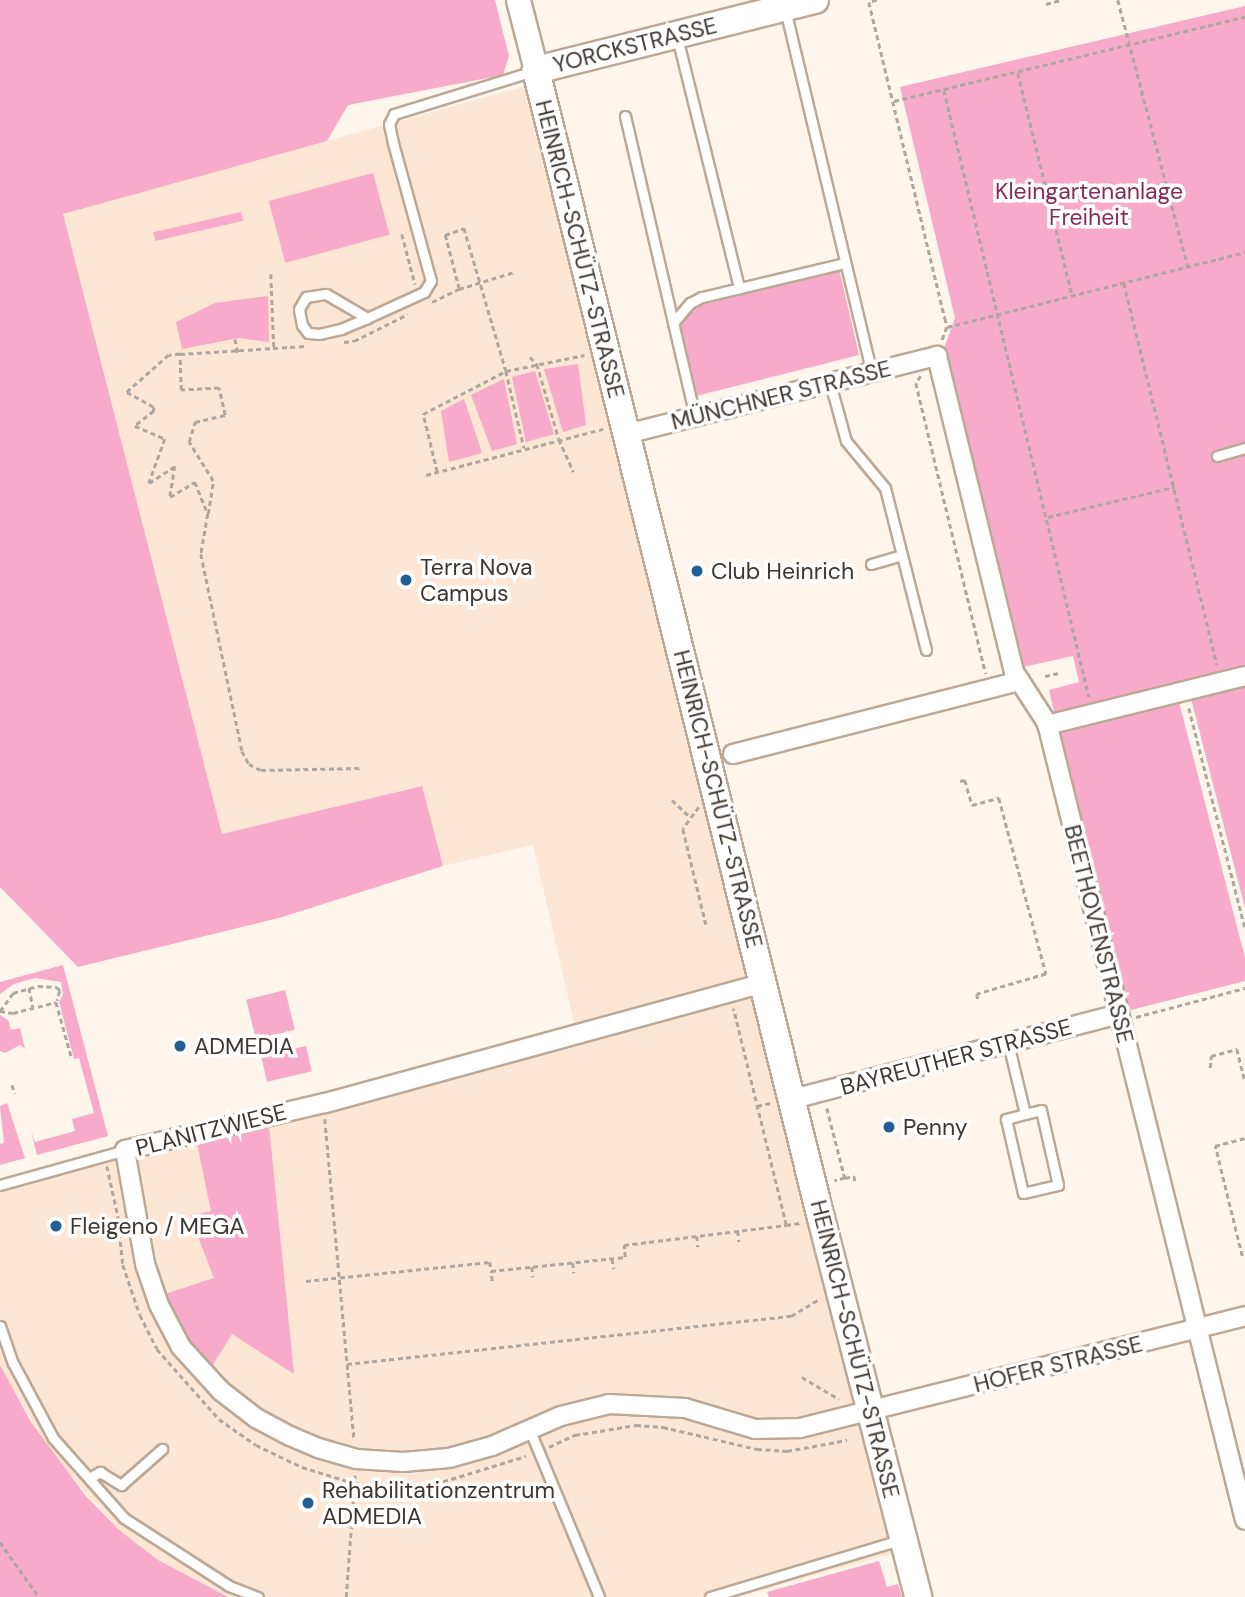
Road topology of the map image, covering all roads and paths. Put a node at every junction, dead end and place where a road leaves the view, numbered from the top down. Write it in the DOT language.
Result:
graph roads {
  1 [pos="518,0"];
  2 [pos="815,0"];
  3 [pos="877,0"];
  4 [pos="1060,0"];
  5 [pos="1118,0"];
  6 [pos="1046,4"];
  7 [pos="784,8"];
  8 [pos="1245,16"];
  9 [pos="676,35"];
  10 [pos="1129,47"];
  11 [pos="536,70"];
  12 [pos="1018,73"];
  13 [pos="944,90"];
  14 [pos="894,102"];
  15 [pos="625,116"];
  16 [pos="402,234"];
  17 [pos="1245,253"];
  18 [pos="845,262"];
  19 [pos="1188,266"];
  20 [pos="514,272"];
  21 [pos="271,274"];
  22 [pos="480,280"];
  23 [pos="1124,282"];
  24 [pos="740,288"];
  25 [pos="459,289"];
  26 [pos="418,295"];
  27 [pos="1072,295"];
  28 [pos="421,307"];
  29 [pos="999,314"];
  30 [pos="367,318"];
  31 [pos="673,324"];
  32 [pos="947,327"];
  33 [pos="235,339"];
  34 [pos="343,342"];
  35 [pos="309,346"];
  36 [pos="274,348"];
  37 [pos="184,349"];
  38 [pos="605,350"];
  39 [pos="237,352"];
  40 [pos="183,354"];
  41 [pos="937,356"];
  42 [pos="530,357"];
  43 [pos="537,364"];
  44 [pos="506,371"];
  45 [pos="872,373"];
  46 [pos="830,383"];
  47 [pos="695,417"];
  48 [pos="625,429"];
  49 [pos="559,439"];
  50 [pos="1245,448"];
  51 [pos="524,449"];
  52 [pos="1217,456"];
  53 [pos="437,472"];
  54 [pos="574,472"];
  55 [pos="426,475"];
  56 [pos="1174,487"];
  57 [pos="208,514"];
  58 [pos="1047,517"];
  59 [pos="902,555"];
  60 [pos="871,564"];
  61 [pos="926,650"];
  62 [pos="1059,673"];
  63 [pos="1045,676"];
  64 [pos="1245,676"];
  65 [pos="1020,681"];
  66 [pos="1221,682"];
  67 [pos="990,689"];
  68 [pos="1185,691"];
  69 [pos="1093,714"];
  70 [pos="1047,725"];
  71 [pos="733,754"];
  72 [pos="363,768"];
  73 [pos="960,781"];
  74 [pos="672,800"];
  75 [pos="701,804"];
  76 [pos="690,816"];
  77 [pos="706,924"];
  78 [pos="1245,928"];
  79 [pos="764,984"];
  80 [pos="29,988"];
  81 [pos="1245,988"];
  82 [pos="729,993"];
  83 [pos="978,1000"];
  84 [pos="56,1002"];
  85 [pos="33,1007"];
  86 [pos="0,1011"];
  87 [pos="1120,1018"];
  88 [pos="1009,1043"];
  89 [pos="72,1059"];
  90 [pos="1210,1068"];
  91 [pos="1245,1080"];
  92 [pos="12,1086"];
  93 [pos="822,1091"];
  94 [pos="15,1094"];
  95 [pos="793,1099"];
  96 [pos="324,1103"];
  97 [pos="1025,1114"];
  98 [pos="1245,1138"];
  99 [pos="125,1150"];
  100 [pos="104,1156"];
  101 [pos="845,1178"];
  102 [pos="856,1184"];
  103 [pos="0,1185"];
  104 [pos="813,1186"];
  105 [pos="738,1231"];
  106 [pos="697,1236"];
  107 [pos="655,1241"];
  108 [pos="739,1242"];
  109 [pos="698,1247"];
  110 [pos="656,1250"];
  111 [pos="1242,1256"];
  112 [pos="612,1258"];
  113 [pos="573,1263"];
  114 [pos="532,1267"];
  115 [pos="614,1269"];
  116 [pos="407,1270"];
  117 [pos="491,1271"];
  118 [pos="574,1273"];
  119 [pos="366,1274"];
  120 [pos="407,1276"];
  121 [pos="338,1277"];
  122 [pos="533,1277"];
  123 [pos="367,1280"];
  124 [pos="492,1281"];
  125 [pos="306,1282"];
  126 [pos="840,1294"];
  127 [pos="1245,1316"];
  128 [pos="0,1325"];
  129 [pos="1196,1329"];
  130 [pos="347,1364"];
  131 [pos="802,1377"];
  132 [pos="839,1399"];
  133 [pos="870,1412"];
  134 [pos="530,1430"];
  135 [pos="847,1440"];
  136 [pos="162,1449"];
  137 [pos="539,1451"];
  138 [pos="356,1459"];
  139 [pos="89,1478"];
  140 [pos="354,1483"];
  141 [pos="1245,1520"];
  142 [pos="903,1539"];
  143 [pos="0,1542"];
  144 [pos="38,1597"];
  145 [pos="258,1597"];
  146 [pos="346,1597"];
  147 [pos="599,1597"];
  148 [pos="710,1597"];
  149 [pos="918,1597"];
  1 -- 11 [label="street, HEINRICH-SCHÜTZ-STRASSE"];
  2 -- 7 [label="main road, YORCKSTRASSE"];
  3 -- 14 [label="path"];
  4 -- 6 [label="path"];
  5 -- 10 [label="path"];
  7 -- 9 [label="main road, YORCKSTRASSE"];
  7 -- 18 [label="lane"];
  8 -- 10 [label="path"];
  9 -- 11 [label="main road, YORCKSTRASSE"];
  9 -- 24 [label="lane"];
  10 -- 12 [label="path"];
  10 -- 19 [label="path"];
  11 -- 26 [label="lane"];
  11 -- 38 [label="main road, HEINRICH-SCHÜTZ-STRASSE"];
  12 -- 13 [label="path"];
  12 -- 27 [label="path"];
  13 -- 14 [label="path"];
  13 -- 29 [label="path"];
  14 -- 32 [label="path"];
  15 -- 31 [label="lane"];
  16 -- 26 [label="path"];
  17 -- 19 [label="path"];
  18 -- 24 [label="lane"];
  18 -- 45 [label="lane"];
  19 -- 23 [label="path"];
  20 -- 22 [label="path"];
  21 -- 36 [label="path"];
  22 -- 25 [label="path"];
  22 -- 25 [label="path"];
  22 -- 44 [label="path"];
  23 -- 27 [label="path"];
  23 -- 56 [label="path"];
  24 -- 31 [label="lane"];
  25 -- 28 [label="path"];
  26 -- 28 [label="path"];
  26 -- 30 [label="lane"];
  27 -- 29 [label="path"];
  28 -- 34 [label="path"];
  29 -- 32 [label="path"];
  29 -- 58 [label="path"];
  30 -- 30 [label="lane"];
  31 -- 47 [label="lane"];
  32 -- 41 [label="path"];
  33 -- 39 [label="path"];
  35 -- 36 [label="path"];
  36 -- 39 [label="path"];
  37 -- 40 [label="path"];
  38 -- 43 [label="path"];
  38 -- 48 [label="main road, HEINRICH-SCHÜTZ-STRASSE"];
  39 -- 40 [label="path"];
  40 -- 57 [label="path"];
  40 -- 57 [label="path"];
  41 -- 45 [label="street, MÜNCHNER STRASSE"];
  41 -- 65 [label="street, BEETHOVENSTRASSE"];
  41 -- 67 [label="path"];
  42 -- 43 [label="path"];
  43 -- 44 [label="path"];
  43 -- 49 [label="path"];
  44 -- 51 [label="path"];
  44 -- 53 [label="path"];
  45 -- 46 [label="street, MÜNCHNER STRASSE"];
  46 -- 47 [label="street, MÜNCHNER STRASSE"];
  46 -- 59 [label="lane"];
  47 -- 48 [label="street, MÜNCHNER STRASSE"];
  48 -- 49 [label="path"];
  48 -- 79 [label="main road, HEINRICH-SCHÜTZ-STRASSE"];
  49 -- 51 [label="path"];
  49 -- 54 [label="path"];
  50 -- 52 [label="lane"];
  51 -- 53 [label="path"];
  53 -- 55 [label="path"];
  56 -- 58 [label="path"];
  56 -- 66 [label="path"];
  57 -- 72 [label="path"];
  58 -- 69 [label="path"];
  59 -- 60 [label="lane"];
  59 -- 61 [label="lane"];
  62 -- 63 [label="path"];
  64 -- 66 [label="street"];
  65 -- 67 [label="street"];
  65 -- 70 [label="street, BEETHOVENSTRASSE"];
  66 -- 68 [label="street"];
  67 -- 71 [label="street"];
  68 -- 69 [label="street"];
  68 -- 78 [label="path"];
  69 -- 70 [label="street"];
  70 -- 87 [label="street, BEETHOVENSTRASSE"];
  73 -- 83 [label="path"];
  74 -- 76 [label="path"];
  75 -- 76 [label="path"];
  76 -- 77 [label="path"];
  79 -- 82 [label="street, PLANITZWIESE"];
  79 -- 95 [label="main road, HEINRICH-SCHÜTZ-STRASSE"];
  80 -- 84 [label="path"];
  80 -- 85 [label="path"];
  80 -- 86 [label="path"];
  81 -- 87 [label="path"];
  82 -- 96 [label="street, PLANITZWIESE"];
  82 -- 105 [label="path"];
  84 -- 85 [label="path"];
  84 -- 89 [label="path"];
  85 -- 86 [label="path"];
  87 -- 88 [label="street, BAYREUTHER STRASSE"];
  87 -- 129 [label="street, BEETHOVENSTRASSE"];
  88 -- 93 [label="street, BAYREUTHER STRASSE"];
  88 -- 97 [label="lane"];
  90 -- 91 [label="path"];
  92 -- 94 [label="path"];
  93 -- 95 [label="street, BAYREUTHER STRASSE"];
  93 -- 101 [label="path"];
  95 -- 104 [label="main road, HEINRICH-SCHÜTZ-STRASSE"];
  96 -- 99 [label="street, PLANITZWIESE"];
  96 -- 121 [label="path"];
  97 -- 97 [label="lane"];
  98 -- 111 [label="path"];
  99 -- 100 [label="lane"];
  99 -- 138 [label="street, PLANITZWIESE"];
  100 -- 103 [label="lane"];
  100 -- 140 [label="path"];
  101 -- 102 [label="path"];
  101 -- 104 [label="path"];
  104 -- 126 [label="main road, HEINRICH-SCHÜTZ-STRASSE"];
  105 -- 106 [label="path"];
  105 -- 108 [label="path"];
  106 -- 107 [label="path"];
  106 -- 109 [label="path"];
  107 -- 110 [label="path"];
  107 -- 112 [label="path"];
  112 -- 113 [label="path"];
  112 -- 115 [label="path"];
  113 -- 114 [label="path"];
  113 -- 118 [label="path"];
  114 -- 117 [label="path"];
  114 -- 122 [label="path"];
  116 -- 117 [label="path"];
  116 -- 119 [label="path"];
  116 -- 120 [label="path"];
  117 -- 124 [label="path"];
  119 -- 121 [label="path"];
  119 -- 123 [label="path"];
  121 -- 125 [label="path"];
  121 -- 130 [label="path"];
  126 -- 130 [label="path"];
  126 -- 133 [label="main road, HEINRICH-SCHÜTZ-STRASSE"];
  127 -- 129 [label="street, HOFER STRASSE"];
  128 -- 139 [label="lane"];
  129 -- 133 [label="street, HOFER STRASSE"];
  129 -- 141 [label="street, BEETHOVENSTRASSE"];
  130 -- 138 [label="path"];
  131 -- 132 [label="path"];
  133 -- 134 [label="street, PLANITZWIESE"];
  133 -- 142 [label="main road, HEINRICH-SCHÜTZ-STRASSE"];
  134 -- 137 [label="lane"];
  134 -- 138 [label="street, PLANITZWIESE"];
  135 -- 137 [label="path"];
  136 -- 139 [label="lane"];
  137 -- 140 [label="path"];
  137 -- 147 [label="lane"];
  138 -- 140 [label="path"];
  139 -- 145 [label="lane"];
  140 -- 146 [label="path"];
  142 -- 148 [label="lane"];
  142 -- 149 [label="main road, HEINRICH-SCHÜTZ-STRASSE"];
  143 -- 144 [label="path"];
}
